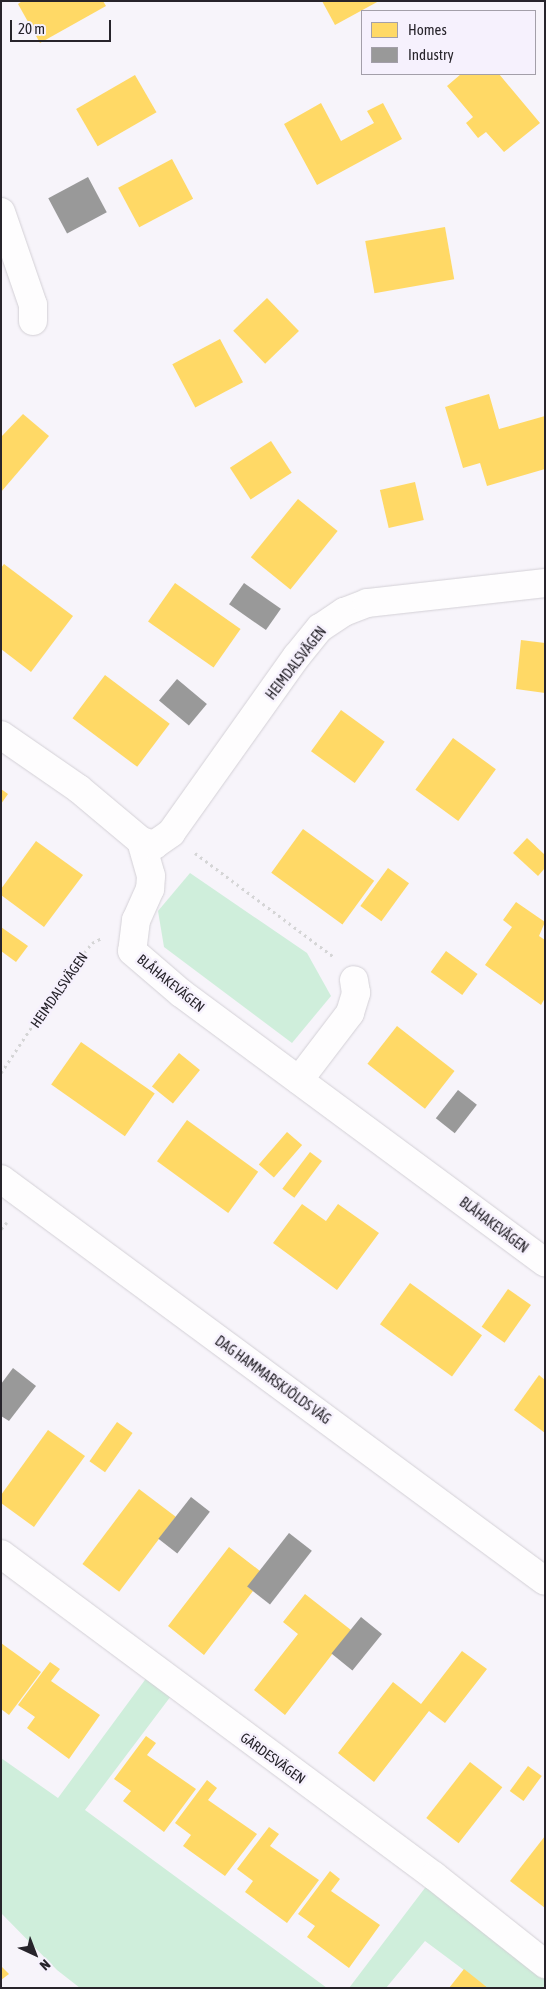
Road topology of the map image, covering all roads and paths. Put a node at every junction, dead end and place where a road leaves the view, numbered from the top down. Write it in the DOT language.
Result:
graph roads {
  1 [pos="1,212"];
  2 [pos="33,321"];
  3 [pos="545,582"];
  4 [pos="1,735"];
  5 [pos="171,833"];
  6 [pos="141,841"];
  7 [pos="132,951"];
  8 [pos="354,980"];
  9 [pos="1,1073"];
  10 [pos="299,1080"];
  11 [pos="1,1179"];
  12 [pos="545,1262"];
  13 [pos="1,1554"];
  14 [pos="545,1581"];
  15 [pos="545,1964"];
  1 -- 2 [label="street"];
  3 -- 5 [label="street, HEIMDALSVÄGEN"];
  4 -- 6 [label="street"];
  5 -- 6 [label="street, HEIMDALSVÄGEN"];
  5 -- 8 [label="path"];
  6 -- 7 [label="street, BLÅHAKEVÄGEN"];
  7 -- 9 [label="path, HEIMDALSVÄGEN"];
  7 -- 10 [label="street, BLÅHAKEVÄGEN"];
  8 -- 10 [label="street"];
  10 -- 12 [label="street, BLÅHAKEVÄGEN"];
  11 -- 14 [label="street, DAG HAMMARSKJÖLDS VÄG"];
  13 -- 15 [label="street, GÄRDESVÄGEN"];
}
